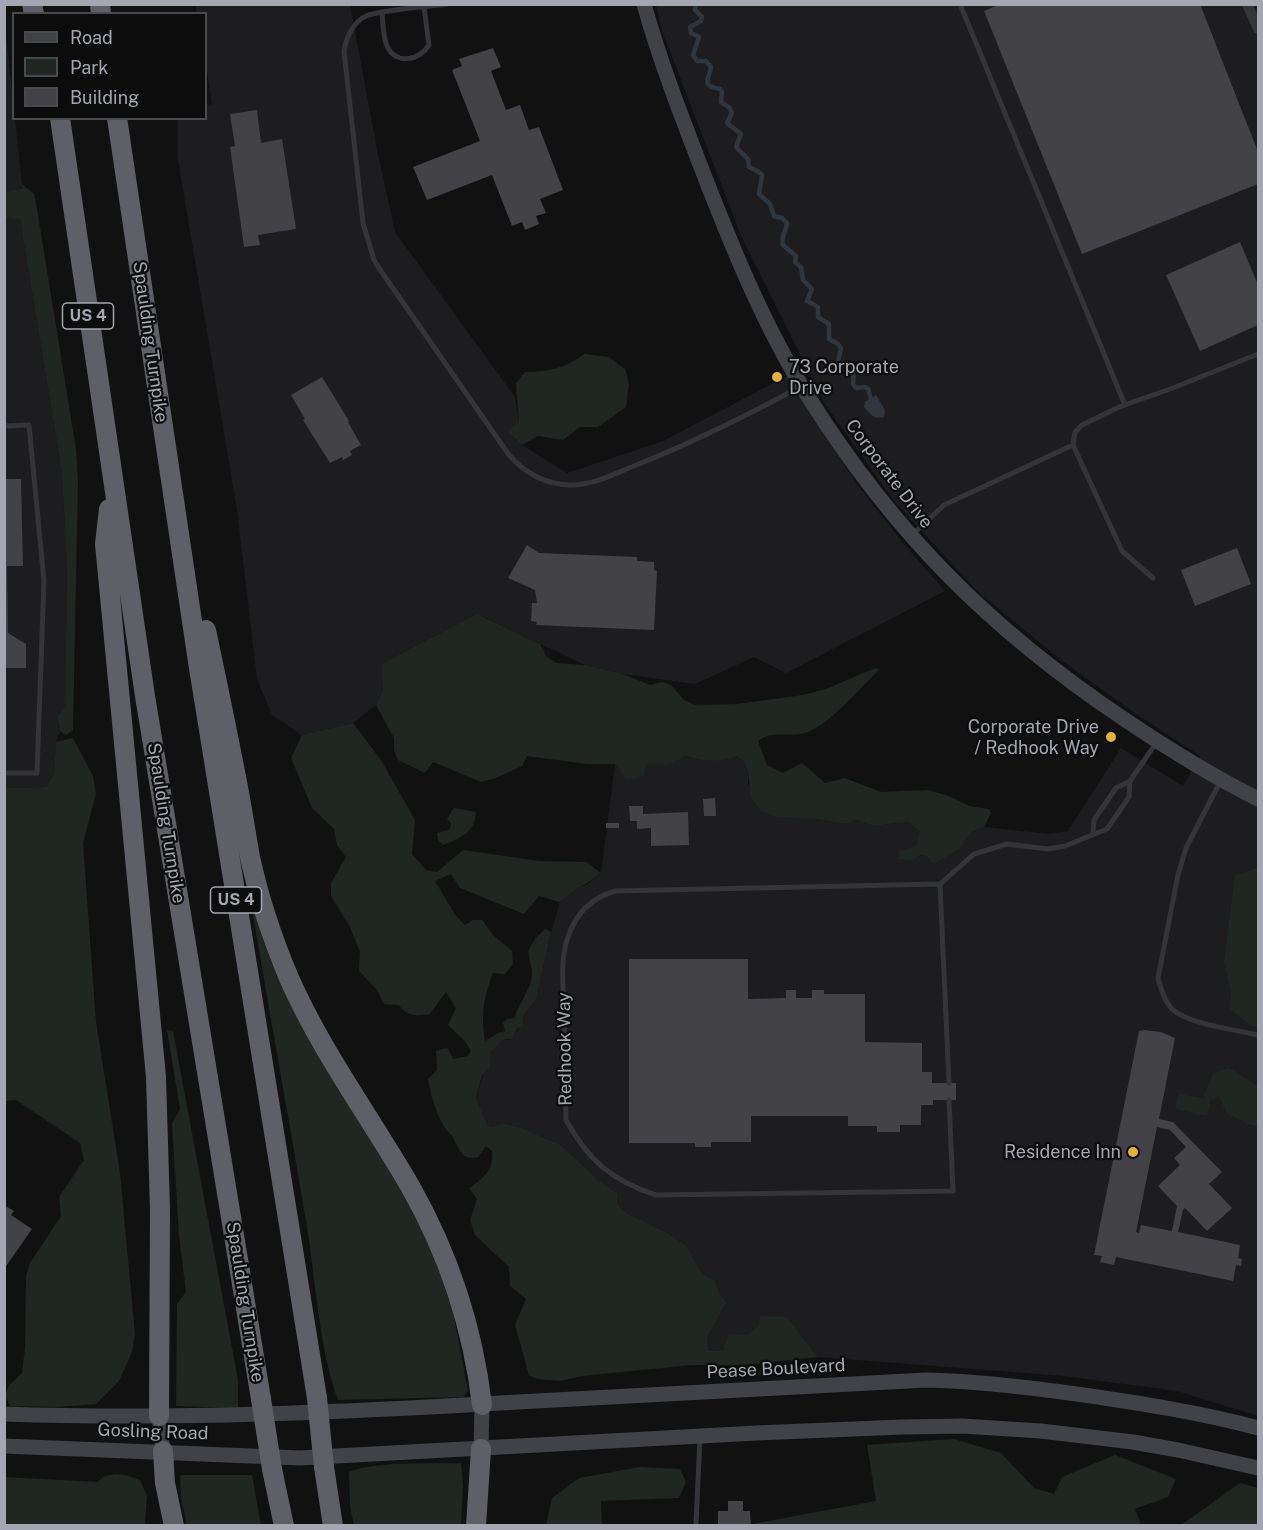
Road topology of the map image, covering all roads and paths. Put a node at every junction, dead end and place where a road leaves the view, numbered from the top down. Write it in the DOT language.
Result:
graph roads {
  1 [pos="447,4"];
  2 [pos="644,4"];
  3 [pos="960,4"];
  4 [pos="1247,4"];
  5 [pos="424,7"];
  6 [pos="382,13"];
  7 [pos="1258,29"];
  8 [pos="59,120"];
  9 [pos="117,120"];
  10 [pos="1258,354"];
  11 [pos="802,386"];
  12 [pos="159,402"];
  13 [pos="1125,405"];
  14 [pos="4,426"];
  15 [pos="1073,445"];
  16 [pos="112,484"];
  17 [pos="910,536"];
  18 [pos="1153,578"];
  19 [pos="1157,741"];
  20 [pos="4,773"];
  21 [pos="1221,778"];
  22 [pos="1130,781"];
  23 [pos="1257,794"];
  24 [pos="1093,834"];
  25 [pos="940,884"];
  26 [pos="1258,1035"];
  27 [pos="949,1083"];
  28 [pos="949,1100"];
  29 [pos="482,1405"];
  30 [pos="292,1413"];
  31 [pos="4,1414"];
  32 [pos="159,1416"];
  33 [pos="1258,1428"];
  34 [pos="700,1436"];
  35 [pos="4,1446"];
  36 [pos="482,1449"];
  37 [pos="163,1451"];
  38 [pos="1258,1468"];
  39 [pos="696,1523"];
  40 [pos="174,1526"];
  41 [pos="284,1526"];
  42 [pos="333,1526"];
  43 [pos="476,1526"];
  1 -- 5 [label="lane"];
  2 -- 11 [label="street, Corporate Drive"];
  3 -- 13 [label="lane"];
  4 -- 7 [label="street"];
  5 -- 6 [label="lane"];
  5 -- 6 [label="lane"];
  6 -- 11 [label="lane"];
  8 -- 16 [label="highway, Spaulding Turnpike / US 4"];
  9 -- 12 [label="highway, Spaulding Turnpike / US 4"];
  10 -- 13 [label="lane"];
  11 -- 17 [label="street, Corporate Drive"];
  12 -- 29 [label="highway"];
  12 -- 42 [label="highway, Spaulding Turnpike / US 4, bridge"];
  13 -- 15 [label="lane"];
  14 -- 20 [label="lane"];
  15 -- 17 [label="lane"];
  15 -- 18 [label="lane"];
  16 -- 32 [label="highway"];
  16 -- 41 [label="highway, Spaulding Turnpike / US 4, bridge"];
  17 -- 19 [label="street, Corporate Drive"];
  19 -- 21 [label="street, Corporate Drive"];
  19 -- 22 [label="lane"];
  21 -- 23 [label="street, Corporate Drive"];
  21 -- 26 [label="lane"];
  22 -- 24 [label="lane"];
  22 -- 24 [label="lane"];
  24 -- 25 [label="lane"];
  25 -- 27 [label="lane"];
  25 -- 28 [label="lane, Redhook Way"];
  29 -- 30 [label="street, Pease Boulevard"];
  29 -- 33 [label="street, Pease Boulevard"];
  29 -- 36 [label="street"];
  30 -- 32 [label="street, Gosling Road"];
  31 -- 32 [label="street, Gosling Road"];
  32 -- 37 [label="street"];
  34 -- 36 [label="street"];
  34 -- 38 [label="street"];
  34 -- 39 [label="lane"];
  35 -- 37 [label="street, Gosling Road"];
  36 -- 37 [label="street, Gosling Road"];
  36 -- 43 [label="highway"];
  37 -- 40 [label="highway"];
}
